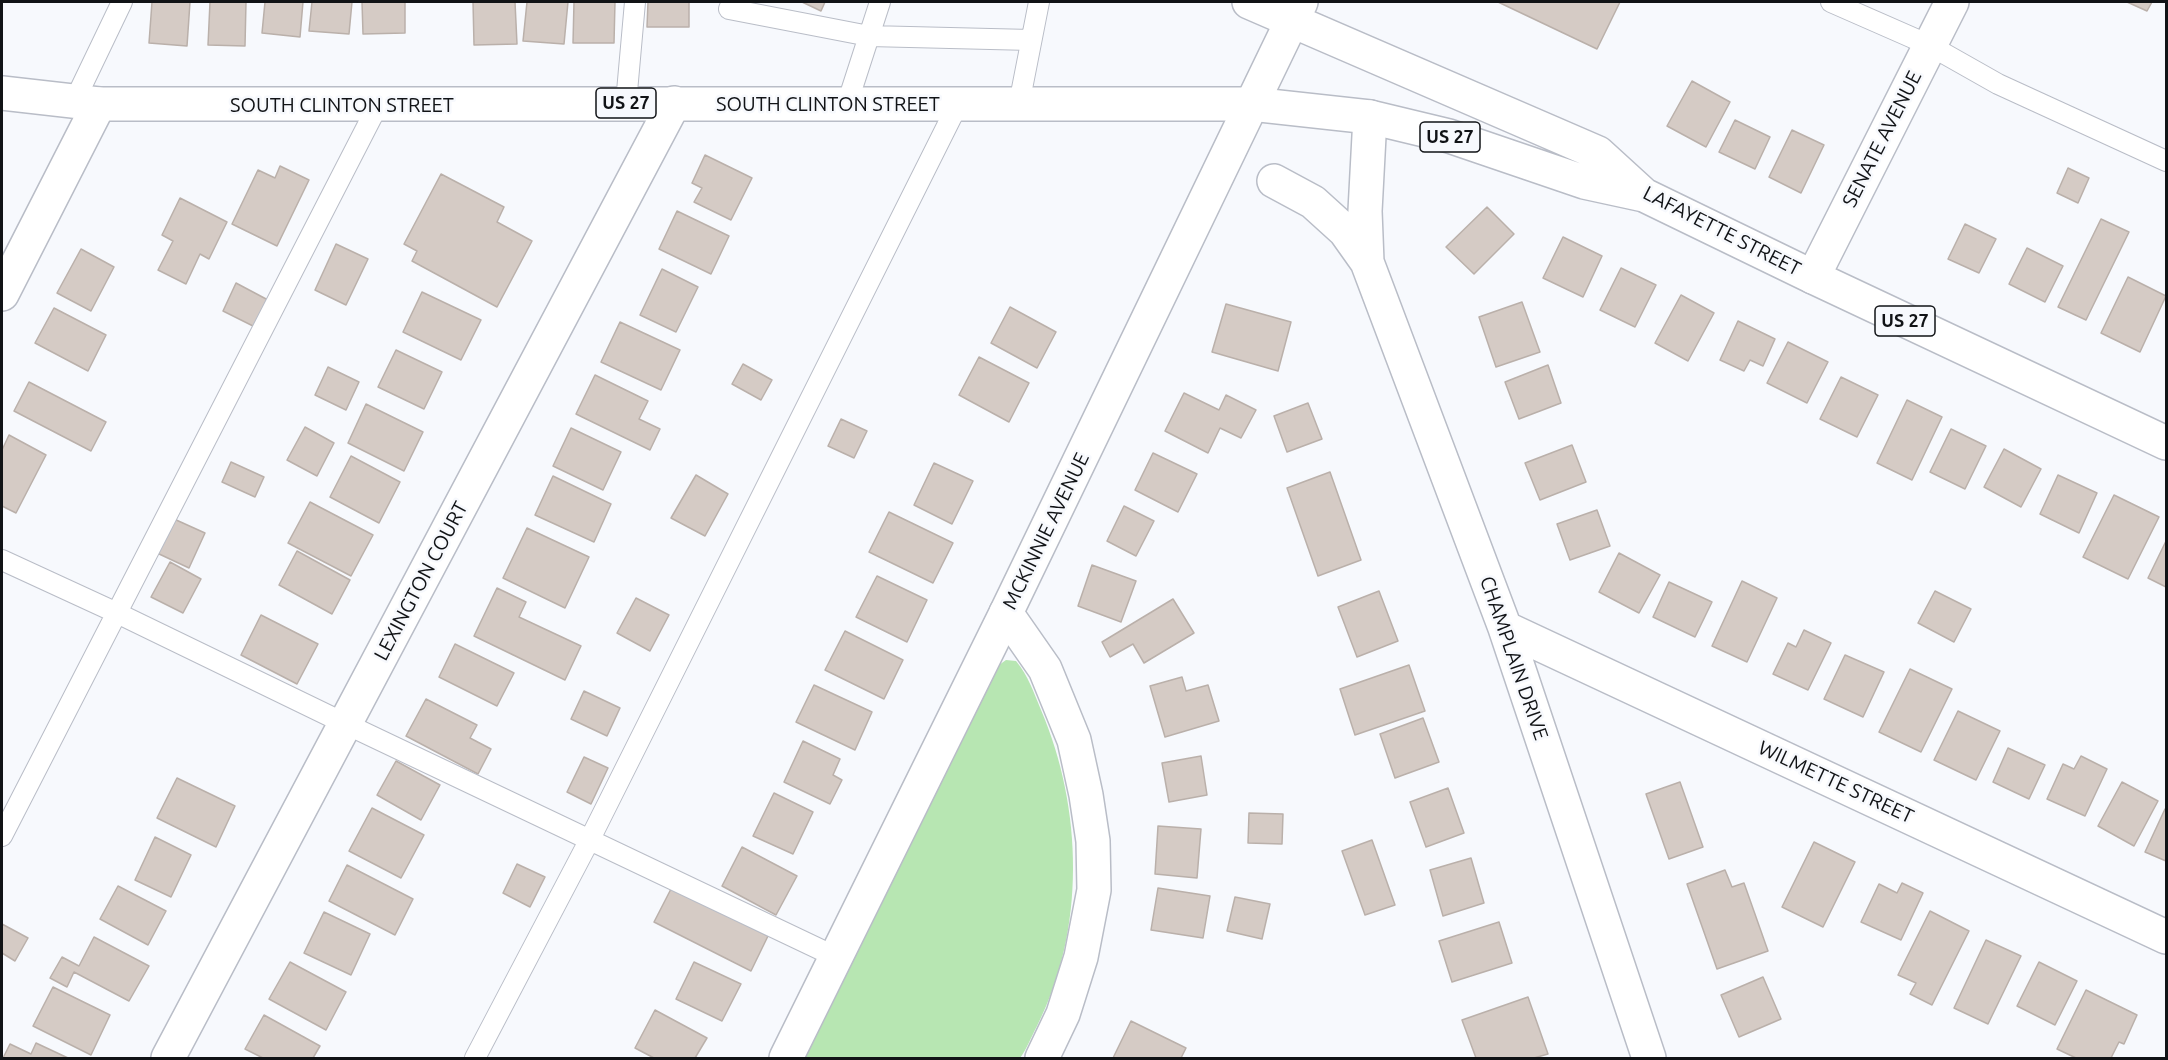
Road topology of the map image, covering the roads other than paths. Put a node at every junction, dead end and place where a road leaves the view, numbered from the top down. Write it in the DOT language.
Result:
graph roads {
  1 [pos="122,2"];
  2 [pos="635,2"];
  3 [pos="732,2"];
  4 [pos="880,2"];
  5 [pos="1039,2"];
  6 [pos="1249,2"];
  7 [pos="1831,2"];
  8 [pos="1952,2"];
  9 [pos="1296,11"];
  10 [pos="869,36"];
  11 [pos="1031,40"];
  12 [pos="1929,45"];
  13 [pos="2,93"];
  14 [pos="87,103"];
  15 [pos="626,103"];
  16 [pos="674,103"];
  17 [pos="847,104"];
  18 [pos="958,104"];
  19 [pos="1019,104"];
  20 [pos="1251,104"];
  21 [pos="378,105"];
  22 [pos="1370,117"];
  23 [pos="2166,162"];
  24 [pos="1274,181"];
  25 [pos="1644,195"];
  26 [pos="1367,262"];
  27 [pos="1813,278"];
  28 [pos="2,294"];
  29 [pos="2166,443"];
  30 [pos="2,560"];
  31 [pos="117,613"];
  32 [pos="1006,613"];
  33 [pos="1505,628"];
  34 [pos="345,724"];
  35 [pos="2,836"];
  36 [pos="589,841"];
  37 [pos="2166,937"];
  38 [pos="836,957"];
  39 [pos="168,1059"];
  40 [pos="475,1059"];
  41 [pos="786,1059"];
  42 [pos="1042,1059"];
  43 [pos="1649,1059"];
  1 -- 14 [label="lane"];
  2 -- 15 [label="lane"];
  3 -- 10 [label="lane"];
  4 -- 10 [label="lane"];
  5 -- 11 [label="lane"];
  6 -- 9 [label="main road, LAFAYETTE STREET / US 27"];
  7 -- 12 [label="lane"];
  8 -- 12 [label="main road, SENATE AVENUE"];
  9 -- 20 [label="main road, MCKINNIE AVENUE"];
  9 -- 25 [label="main road, LAFAYETTE STREET / US 27"];
  10 -- 11 [label="lane"];
  10 -- 17 [label="lane"];
  11 -- 19 [label="lane"];
  12 -- 23 [label="lane"];
  12 -- 27 [label="main road, SENATE AVENUE"];
  13 -- 14 [label="main road, SOUTH CLINTON STREET / US 27"];
  14 -- 21 [label="main road, SOUTH CLINTON STREET / US 27"];
  14 -- 28 [label="main road"];
  15 -- 16 [label="main road, SOUTH CLINTON STREET / US 27"];
  15 -- 21 [label="main road, SOUTH CLINTON STREET / US 27"];
  16 -- 17 [label="main road, SOUTH CLINTON STREET / US 27"];
  16 -- 34 [label="main road, LEXINGTON COURT"];
  17 -- 18 [label="main road, SOUTH CLINTON STREET / US 27"];
  18 -- 19 [label="main road, SOUTH CLINTON STREET / US 27"];
  18 -- 36 [label="lane"];
  19 -- 20 [label="main road, SOUTH CLINTON STREET / US 27"];
  20 -- 22 [label="main road, SOUTH CLINTON STREET / US 27"];
  20 -- 32 [label="main road, MCKINNIE AVENUE"];
  21 -- 31 [label="lane"];
  22 -- 25 [label="main road, SOUTH CLINTON STREET / US 27"];
  22 -- 26 [label="main road, CHAMPLAIN DRIVE"];
  24 -- 26 [label="main road, CHAMPLAIN DRIVE"];
  25 -- 27 [label="main road, LAFAYETTE STREET / US 27"];
  26 -- 33 [label="main road, CHAMPLAIN DRIVE"];
  27 -- 29 [label="main road, LAFAYETTE STREET / US 27"];
  30 -- 31 [label="lane"];
  31 -- 34 [label="lane"];
  31 -- 35 [label="lane"];
  32 -- 38 [label="main road, MCKINNIE AVENUE"];
  32 -- 42 [label="main road"];
  33 -- 37 [label="main road, WILMETTE STREET"];
  33 -- 43 [label="main road, CHAMPLAIN DRIVE"];
  34 -- 36 [label="lane"];
  34 -- 39 [label="main road, LEXINGTON COURT"];
  36 -- 38 [label="lane"];
  36 -- 40 [label="lane"];
  38 -- 41 [label="main road, MCKINNIE AVENUE"];
}
